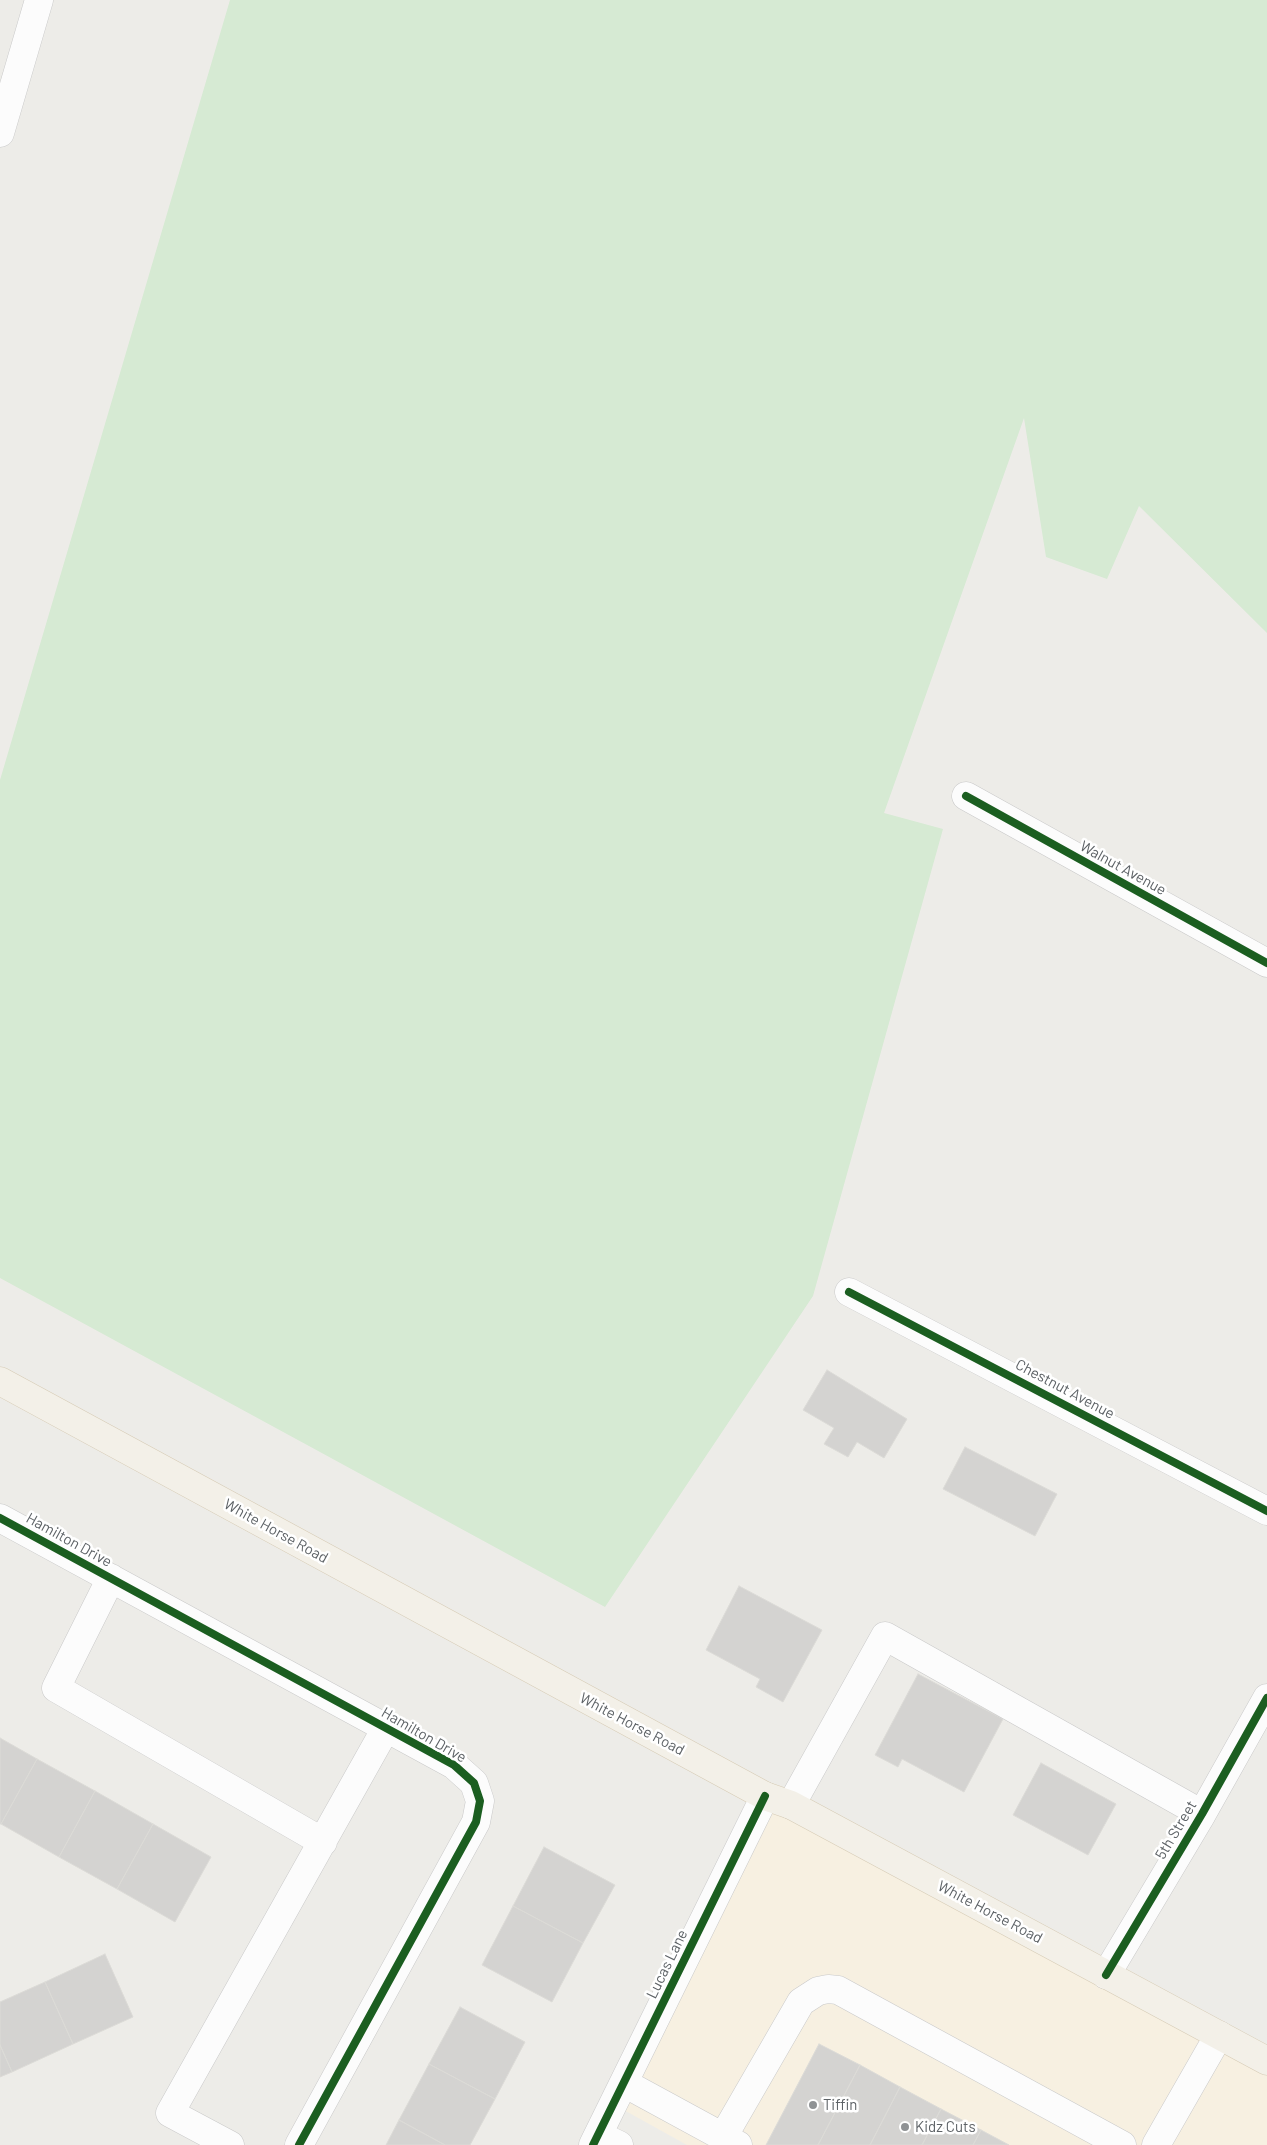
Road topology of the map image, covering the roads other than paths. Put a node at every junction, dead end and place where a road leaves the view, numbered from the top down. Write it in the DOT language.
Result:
graph roads {
  1 [pos="39,0"];
  2 [pos="0,133"];
  3 [pos="966,796"];
  4 [pos="1267,963"];
  5 [pos="849,1292"];
  6 [pos="0,1381"];
  7 [pos="1267,1510"];
  8 [pos="0,1518"];
  9 [pos="111,1578"];
  10 [pos="1267,1698"];
  11 [pos="386,1728"];
  12 [pos="766,1796"];
  13 [pos="791,1805"];
  14 [pos="1202,1814"];
  15 [pos="323,1842"];
  16 [pos="1106,1975"];
  17 [pos="1219,2035"];
  18 [pos="1267,2061"];
  19 [pos="624,2083"];
  20 [pos="730,2141"];
  21 [pos="604,2142"];
  22 [pos="230,2145"];
  23 [pos="299,2145"];
  24 [pos="1122,2145"];
  25 [pos="1156,2145"];
  1 -- 2 [label="street"];
  3 -- 4 [label="street, Walnut Avenue"];
  5 -- 7 [label="street, Chestnut Avenue"];
  6 -- 12 [label="main road, White Horse Road"];
  8 -- 9 [label="street, Hamilton Drive"];
  9 -- 11 [label="street, Hamilton Drive"];
  9 -- 15 [label="street"];
  10 -- 14 [label="street, 5th Street"];
  11 -- 15 [label="street"];
  11 -- 23 [label="street, Hamilton Drive"];
  12 -- 13 [label="main road, White Horse Road"];
  12 -- 19 [label="street, Lucas Lane"];
  13 -- 14 [label="street"];
  13 -- 16 [label="main road, White Horse Road"];
  14 -- 16 [label="street, 5th Street"];
  15 -- 22 [label="street"];
  16 -- 17 [label="main road, White Horse Road"];
  17 -- 18 [label="main road, White Horse Road"];
  17 -- 25 [label="street"];
  19 -- 20 [label="street"];
  19 -- 21 [label="street, Lucas Lane"];
  20 -- 24 [label="street"];
}
